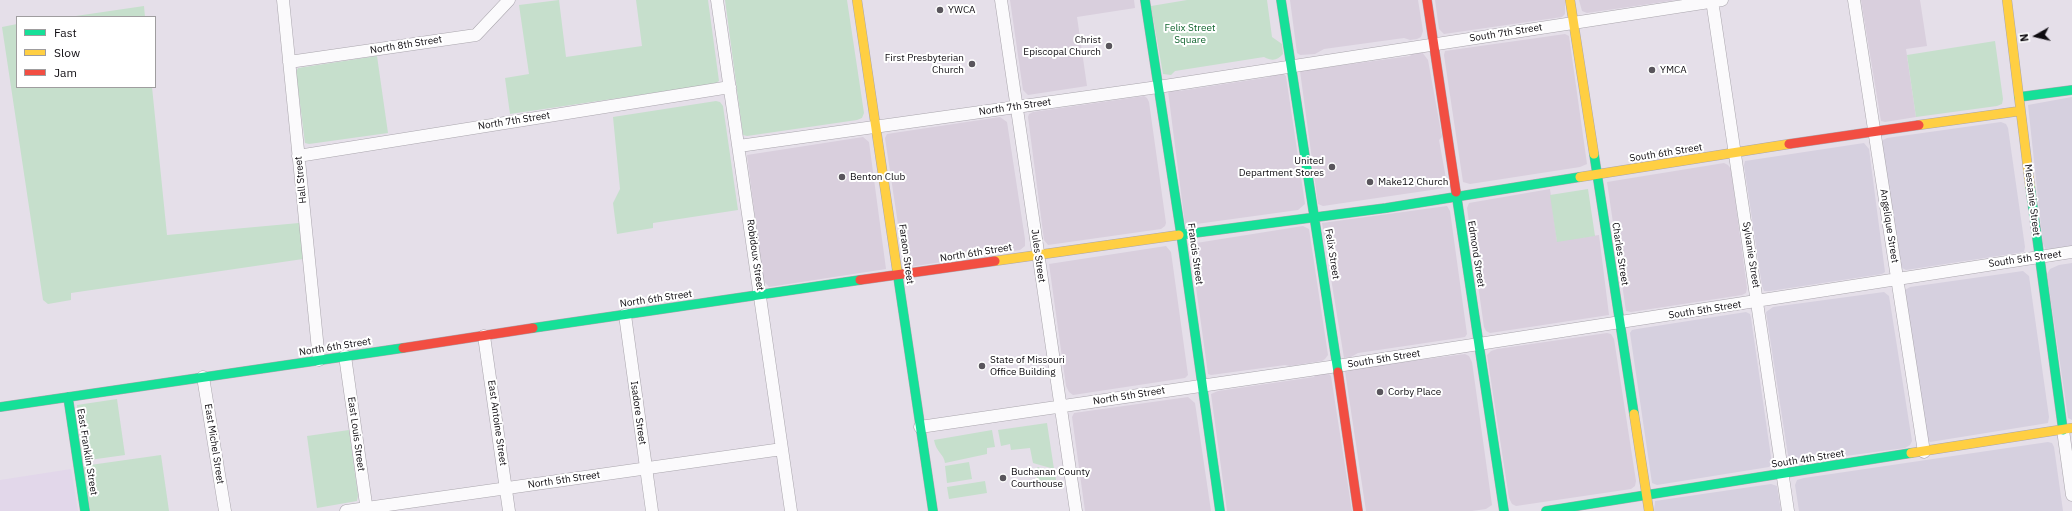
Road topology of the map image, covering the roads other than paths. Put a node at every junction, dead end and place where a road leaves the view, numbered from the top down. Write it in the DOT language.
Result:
graph roads {
  1 [pos="283,0"];
  2 [pos="509,0"];
  3 [pos="717,0"];
  4 [pos="857,0"];
  5 [pos="1001,0"];
  6 [pos="1145,0"];
  7 [pos="1281,0"];
  8 [pos="1427,0"];
  9 [pos="1570,0"];
  10 [pos="1715,0"];
  11 [pos="1854,0"];
  12 [pos="2007,0"];
  13 [pos="1573,23"];
  14 [pos="1434,45"];
  15 [pos="289,62"];
  16 [pos="1291,67"];
  17 [pos="730,86"];
  18 [pos="1158,87"];
  19 [pos="2072,90"];
  20 [pos="2019,97"];
  21 [pos="1016,106"];
  22 [pos="2020,111"];
  23 [pos="876,127"];
  24 [pos="1874,131"];
  25 [pos="739,146"];
  26 [pos="1735,153"];
  27 [pos="298,156"];
  28 [pos="1596,175"];
  29 [pos="1456,197"];
  30 [pos="1315,216"];
  31 [pos="1181,234"];
  32 [pos="2072,252"];
  33 [pos="1038,255"];
  34 [pos="2039,257"];
  35 [pos="898,275"];
  36 [pos="1897,279"];
  37 [pos="760,296"];
  38 [pos="1758,302"];
  39 [pos="625,315"];
  40 [pos="1619,323"];
  41 [pos="484,336"];
  42 [pos="1479,345"];
  43 [pos="345,356"];
  44 [pos="318,360"];
  45 [pos="1337,366"];
  46 [pos="203,377"];
  47 [pos="1201,385"];
  48 [pos="68,397"];
  49 [pos="1060,406"];
  50 [pos="0,407"];
  51 [pos="920,427"];
  52 [pos="2068,429"];
  53 [pos="782,449"];
  54 [pos="1924,452"];
  55 [pos="646,468"];
  56 [pos="1783,474"];
  57 [pos="506,488"];
  58 [pos="2072,495"];
  59 [pos="1647,496"];
  60 [pos="367,510"];
  61 [pos="85,511"];
  62 [pos="225,511"];
  63 [pos="346,511"];
  64 [pos="509,511"];
  65 [pos="652,511"];
  66 [pos="791,511"];
  67 [pos="933,511"];
  68 [pos="1076,511"];
  69 [pos="1220,511"];
  70 [pos="1358,511"];
  71 [pos="1504,511"];
  72 [pos="1546,511"];
  73 [pos="1649,511"];
  74 [pos="1788,511"];
  1 -- 15 [label="street, Hall Street"];
  2 -- 15 [label="street, North 8th Street"];
  3 -- 17 [label="street, Robidoux Street"];
  4 -- 23 [label="main road, Faraon Street"];
  5 -- 21 [label="street, Jules Street"];
  6 -- 18 [label="main road, Francis Street"];
  7 -- 16 [label="main road, Felix Street"];
  8 -- 14 [label="main road, Edmond Street"];
  9 -- 13 [label="main road, Charles Street"];
  10 -- 13 [label="street, South 7th Street"];
  10 -- 26 [label="street, Sylvanie Street"];
  11 -- 24 [label="street, Angelique Street"];
  12 -- 20 [label="main road, Messanie Street"];
  13 -- 14 [label="street, South 7th Street"];
  13 -- 28 [label="main road, Charles Street"];
  14 -- 16 [label="street, South 7th Street"];
  14 -- 29 [label="main road, Edmond Street"];
  15 -- 27 [label="street, Hall Street"];
  16 -- 18 [label="street, North 7th Street"];
  16 -- 30 [label="main road, Felix Street"];
  17 -- 25 [label="street, Robidoux Street"];
  17 -- 27 [label="street, North 7th Street"];
  18 -- 21 [label="street, North 7th Street"];
  18 -- 31 [label="main road, Francis Street"];
  19 -- 20 [label="main road"];
  20 -- 22 [label="main road, Messanie Street"];
  21 -- 23 [label="street, North 7th Street"];
  21 -- 33 [label="street, Jules Street"];
  22 -- 24 [label="main road, South 6th Street"];
  22 -- 34 [label="main road, Messanie Street"];
  23 -- 25 [label="street, North 7th Street"];
  23 -- 35 [label="main road, Faraon Street"];
  24 -- 26 [label="main road, South 6th Street"];
  24 -- 36 [label="street, Angelique Street"];
  25 -- 37 [label="street, Robidoux Street"];
  26 -- 28 [label="main road, South 6th Street"];
  26 -- 38 [label="street, Sylvanie Street"];
  27 -- 44 [label="street, Hall Street"];
  28 -- 29 [label="main road, South 6th Street"];
  28 -- 40 [label="main road, Charles Street"];
  29 -- 30 [label="main road, South 6th Street"];
  29 -- 42 [label="main road, Edmond Street"];
  30 -- 31 [label="main road, North 6th Street"];
  30 -- 45 [label="main road, Felix Street"];
  31 -- 33 [label="main road, North 6th Street"];
  31 -- 47 [label="main road, Francis Street"];
  32 -- 34 [label="street, South 5th Street"];
  33 -- 35 [label="main road, North 6th Street"];
  33 -- 49 [label="street, Jules Street"];
  34 -- 36 [label="street, South 5th Street"];
  34 -- 52 [label="main road, Messanie Street"];
  35 -- 37 [label="main road, North 6th Street"];
  35 -- 51 [label="main road, Faraon Street"];
  36 -- 38 [label="street, South 5th Street"];
  36 -- 54 [label="street, Angelique Street"];
  37 -- 39 [label="main road, North 6th Street"];
  37 -- 53 [label="street, Robidoux Street"];
  38 -- 40 [label="street, South 5th Street"];
  38 -- 56 [label="street, Sylvanie Street"];
  39 -- 41 [label="main road, North 6th Street"];
  39 -- 55 [label="street, Isadore Street"];
  40 -- 42 [label="street, South 5th Street"];
  40 -- 59 [label="main road, Charles Street"];
  41 -- 43 [label="main road, North 6th Street"];
  41 -- 57 [label="street, East Antoine Street"];
  42 -- 45 [label="street, South 5th Street"];
  42 -- 71 [label="main road, Edmond Street"];
  43 -- 44 [label="main road, North 6th Street"];
  43 -- 60 [label="street, East Louis Street"];
  44 -- 46 [label="main road, North 6th Street"];
  45 -- 47 [label="street, North 5th Street"];
  45 -- 70 [label="main road, Felix Street"];
  46 -- 48 [label="main road, North 6th Street"];
  46 -- 62 [label="street, East Michel Street"];
  47 -- 49 [label="street, North 5th Street"];
  47 -- 69 [label="main road, Francis Street"];
  48 -- 50 [label="main road, North 6th Street"];
  48 -- 61 [label="main road, East Franklin Street"];
  49 -- 51 [label="street, North 5th Street"];
  49 -- 68 [label="street, Jules Street"];
  51 -- 67 [label="main road, Faraon Street"];
  52 -- 54 [label="main road, South 4th Street"];
  52 -- 58 [label="street, Messanie Street"];
  53 -- 55 [label="street, North 5th Street"];
  53 -- 66 [label="street, Robidoux Street"];
  54 -- 56 [label="main road, South 4th Street"];
  55 -- 57 [label="street, North 5th Street"];
  55 -- 65 [label="street, Isadore Street"];
  56 -- 59 [label="main road, South 4th Street"];
  56 -- 74 [label="street, Sylvanie Street"];
  57 -- 60 [label="street, North 5th Street"];
  57 -- 64 [label="street, East Antoine Street"];
  59 -- 72 [label="main road, South 4th Street"];
  59 -- 73 [label="main road, Charles Street"];
  60 -- 63 [label="street, North 5th Street"];
}
